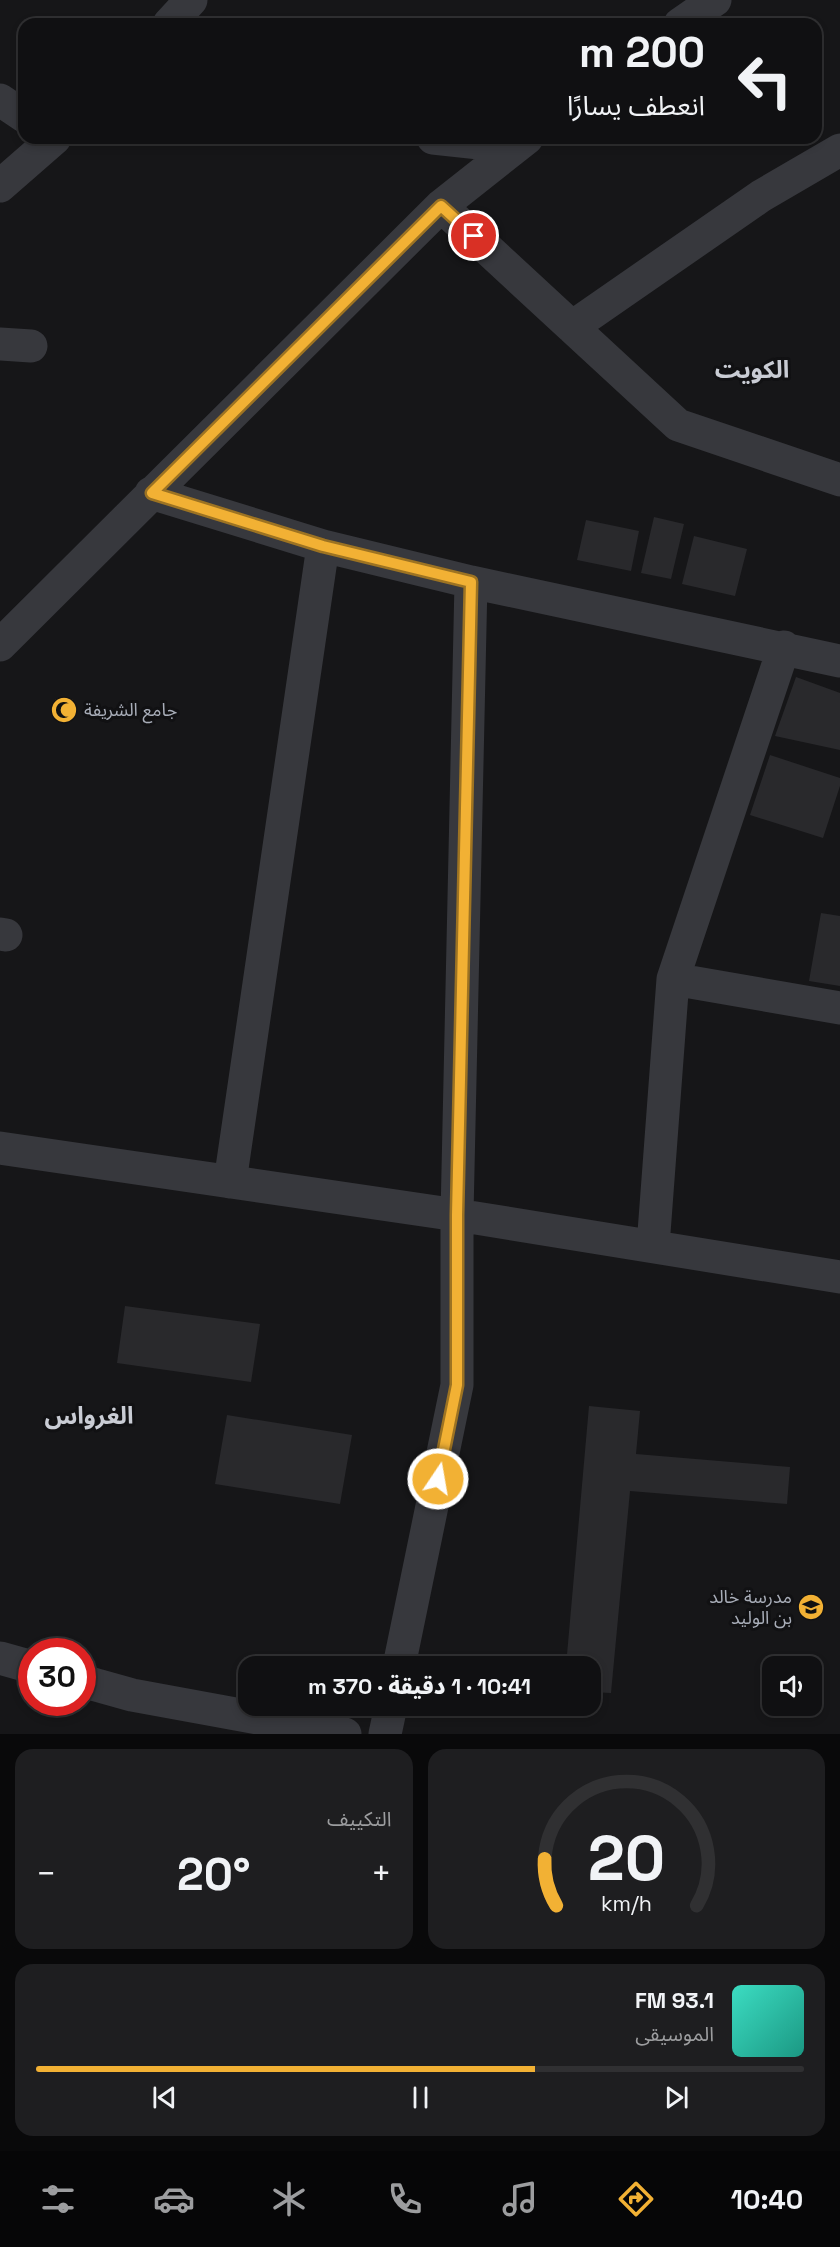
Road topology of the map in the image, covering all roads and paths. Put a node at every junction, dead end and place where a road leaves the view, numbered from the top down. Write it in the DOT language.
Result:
graph roads {
  1 [pos="191,0"];
  2 [pos="715,0"];
  3 [pos="174,18"];
  4 [pos="689,18"];
  5 [pos="0,100"];
  6 [pos="18,112"];
  7 [pos="46,144"];
  8 [pos="518,144"];
  9 [pos="840,150"];
  10 [pos="7,170"];
  11 [pos="441,206"];
  12 [pos="572,327"];
  13 [pos="840,480"];
  14 [pos="152,493"];
  15 [pos="323,546"];
  16 [pos="471,582"];
  17 [pos="0,645"];
  18 [pos="784,647"];
  19 [pos="840,661"];
  20 [pos="673,979"];
  21 [pos="840,1008"];
  22 [pos="0,1148"];
  23 [pos="230,1182"];
  24 [pos="457,1215"];
  25 [pos="653,1246"];
  26 [pos="840,1276"];
  27 [pos="401,1656"];
  28 [pos="0,1658"];
  29 [pos="18,1663"];
  30 [pos="96,1685"];
  31 [pos="389,1716"];
  32 [pos="345,1734"];
  33 [pos="385,1734"];
  1 -- 3 [label="street"];
  2 -- 4 [label="street"];
  5 -- 6 [label="street"];
  7 -- 10 [label="street"];
  8 -- 11 [label="street"];
  9 -- 12 [label="street"];
  11 -- 12 [label="street"];
  11 -- 14 [label="street"];
  12 -- 13 [label="street"];
  14 -- 15 [label="street"];
  14 -- 17 [label="street"];
  15 -- 16 [label="street"];
  15 -- 23 [label="street"];
  16 -- 18 [label="street"];
  16 -- 24 [label="street"];
  18 -- 19 [label="street"];
  18 -- 20 [label="street"];
  20 -- 21 [label="street"];
  20 -- 25 [label="street"];
  22 -- 23 [label="street"];
  23 -- 24 [label="street"];
  24 -- 25 [label="street"];
  24 -- 27 [label="street"];
  25 -- 26 [label="street"];
  28 -- 29 [label="street"];
  30 -- 32 [label="street"];
  31 -- 33 [label="street"];
}
